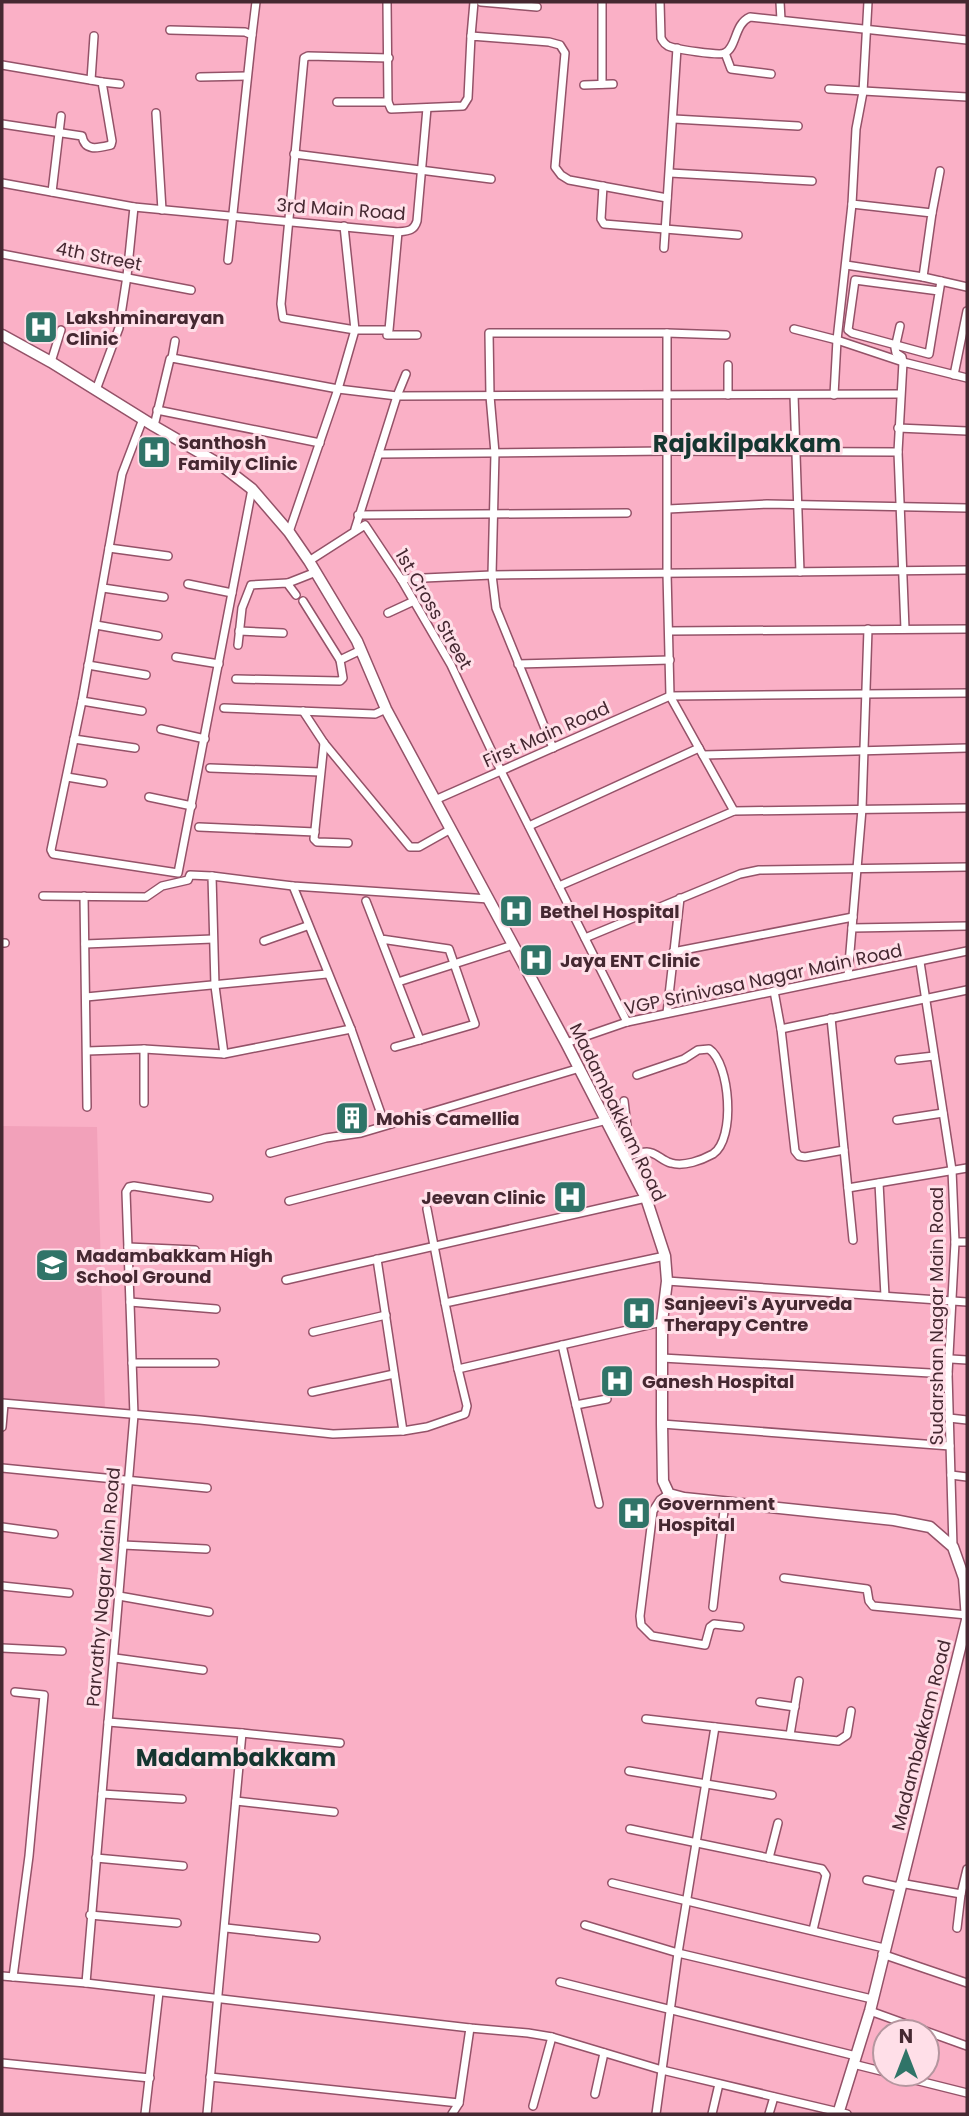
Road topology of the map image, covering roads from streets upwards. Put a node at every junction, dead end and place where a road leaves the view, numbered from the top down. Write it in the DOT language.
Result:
graph roads {
  1 [pos="256,2"];
  2 [pos="387,2"];
  3 [pos="474,2"];
  4 [pos="481,2"];
  5 [pos="602,2"];
  6 [pos="660,2"];
  7 [pos="780,2"];
  8 [pos="868,2"];
  9 [pos="537,7"];
  10 [pos="781,20"];
  11 [pos="867,29"];
  12 [pos="170,30"];
  13 [pos="252,35"];
  14 [pos="94,36"];
  15 [pos="471,36"];
  16 [pos="967,40"];
  17 [pos="677,48"];
  18 [pos="725,53"];
  19 [pos="389,58"];
  20 [pos="2,65"];
  21 [pos="771,74"];
  22 [pos="247,76"];
  23 [pos="200,77"];
  24 [pos="92,80"];
  25 [pos="102,82"];
  26 [pos="120,83"];
  27 [pos="602,84"];
  28 [pos="614,84"];
  29 [pos="584,85"];
  30 [pos="829,89"];
  31 [pos="863,92"];
  32 [pos="967,97"];
  33 [pos="337,102"];
  34 [pos="388,102"];
  35 [pos="427,108"];
  36 [pos="156,113"];
  37 [pos="61,116"];
  38 [pos="674,119"];
  39 [pos="2,124"];
  40 [pos="798,126"];
  41 [pos="59,132"];
  42 [pos="294,154"];
  43 [pos="940,171"];
  44 [pos="423,172"];
  45 [pos="670,173"];
  46 [pos="491,179"];
  47 [pos="812,181"];
  48 [pos="2,183"];
  49 [pos="603,186"];
  50 [pos="52,192"];
  51 [pos="667,198"];
  52 [pos="852,204"];
  53 [pos="134,207"];
  54 [pos="162,210"];
  55 [pos="932,214"];
  56 [pos="232,217"];
  57 [pos="287,221"];
  58 [pos="344,226"];
  59 [pos="666,229"];
  60 [pos="398,232"];
  61 [pos="738,235"];
  62 [pos="664,248"];
  63 [pos="2,254"];
  64 [pos="228,260"];
  65 [pos="846,265"];
  66 [pos="127,276"];
  67 [pos="923,277"];
  68 [pos="941,281"];
  69 [pos="967,287"];
  70 [pos="191,289"];
  71 [pos="939,291"];
  72 [pos="967,311"];
  73 [pos="900,326"];
  74 [pos="794,329"];
  75 [pos="61,330"];
  76 [pos="355,330"];
  77 [pos="386,333"];
  78 [pos="667,333"];
  79 [pos="2,335"];
  80 [pos="417,335"];
  81 [pos="726,335"];
  82 [pos="837,340"];
  83 [pos="175,341"];
  84 [pos="387,344"];
  85 [pos="895,345"];
  86 [pos="172,358"];
  87 [pos="51,362"];
  88 [pos="903,362"];
  89 [pos="728,365"];
  90 [pos="406,374"];
  91 [pos="954,375"];
  92 [pos="967,379"];
  93 [pos="338,389"];
  94 [pos="96,390"];
  95 [pos="901,394"];
  96 [pos="668,395"];
  97 [pos="728,395"];
  98 [pos="794,395"];
  99 [pos="834,395"];
  100 [pos="397,396"];
  101 [pos="490,396"];
  102 [pos="157,410"];
  103 [pos="144,419"];
  104 [pos="154,426"];
  105 [pos="898,428"];
  106 [pos="967,431"];
  107 [pos="320,443"];
  108 [pos="668,451"];
  109 [pos="795,451"];
  110 [pos="898,452"];
  111 [pos="495,453"];
  112 [pos="379,454"];
  113 [pos="252,489"];
  114 [pos="797,505"];
  115 [pos="899,508"];
  116 [pos="967,508"];
  117 [pos="668,509"];
  118 [pos="494,513"];
  119 [pos="627,513"];
  120 [pos="358,515"];
  121 [pos="372,516"];
  122 [pos="365,525"];
  123 [pos="355,529"];
  124 [pos="289,532"];
  125 [pos="109,548"];
  126 [pos="168,556"];
  127 [pos="309,561"];
  128 [pos="967,570"];
  129 [pos="316,572"];
  130 [pos="800,572"];
  131 [pos="903,572"];
  132 [pos="667,573"];
  133 [pos="492,575"];
  134 [pos="401,579"];
  135 [pos="288,583"];
  136 [pos="188,584"];
  137 [pos="103,588"];
  138 [pos="232,593"];
  139 [pos="296,595"];
  140 [pos="164,597"];
  141 [pos="303,601"];
  142 [pos="414,601"];
  143 [pos="388,613"];
  144 [pos="96,625"];
  145 [pos="868,629"];
  146 [pos="905,629"];
  147 [pos="967,629"];
  148 [pos="239,631"];
  149 [pos="669,631"];
  150 [pos="283,633"];
  151 [pos="158,636"];
  152 [pos="238,645"];
  153 [pos="361,650"];
  154 [pos="176,657"];
  155 [pos="340,660"];
  156 [pos="670,660"];
  157 [pos="219,664"];
  158 [pos="518,664"];
  159 [pos="88,665"];
  160 [pos="146,675"];
  161 [pos="236,679"];
  162 [pos="967,693"];
  163 [pos="867,695"];
  164 [pos="670,696"];
  165 [pos="82,701"];
  166 [pos="224,708"];
  167 [pos="386,709"];
  168 [pos="142,711"];
  169 [pos="303,711"];
  170 [pos="161,729"];
  171 [pos="74,738"];
  172 [pos="205,738"];
  173 [pos="324,743"];
  174 [pos="135,748"];
  175 [pos="553,748"];
  176 [pos="967,748"];
  177 [pos="864,749"];
  178 [pos="701,752"];
  179 [pos="210,768"];
  180 [pos="501,771"];
  181 [pos="320,772"];
  182 [pos="66,777"];
  183 [pos="103,783"];
  184 [pos="149,797"];
  185 [pos="435,800"];
  186 [pos="192,806"];
  187 [pos="967,808"];
  188 [pos="862,809"];
  189 [pos="734,811"];
  190 [pos="529,826"];
  191 [pos="199,827"];
  192 [pos="451,829"];
  193 [pos="315,832"];
  194 [pos="348,843"];
  195 [pos="967,867"];
  196 [pos="856,868"];
  197 [pos="212,876"];
  198 [pos="293,886"];
  199 [pos="559,886"];
  200 [pos="43,896"];
  201 [pos="84,896"];
  202 [pos="680,898"];
  203 [pos="489,899"];
  204 [pos="366,901"];
  205 [pos="853,917"];
  206 [pos="307,926"];
  207 [pos="967,926"];
  208 [pos="852,928"];
  209 [pos="585,938"];
  210 [pos="213,939"];
  211 [pos="381,939"];
  212 [pos="264,941"];
  213 [pos="85,944"];
  214 [pos="513,945"];
  215 [pos="967,951"];
  216 [pos="673,952"];
  217 [pos="920,962"];
  218 [pos="454,964"];
  219 [pos="327,974"];
  220 [pos="848,976"];
  221 [pos="398,982"];
  222 [pos="215,986"];
  223 [pos="967,990"];
  224 [pos="774,991"];
  225 [pos="86,997"];
  226 [pos="925,998"];
  227 [pos="667,1013"];
  228 [pos="831,1018"];
  229 [pos="627,1022"];
  230 [pos="351,1029"];
  231 [pos="781,1029"];
  232 [pos="420,1040"];
  233 [pos="566,1042"];
  234 [pos="395,1047"];
  235 [pos="144,1049"];
  236 [pos="86,1051"];
  237 [pos="224,1054"];
  238 [pos="934,1056"];
  239 [pos="899,1060"];
  240 [pos="580,1068"];
  241 [pos="637,1075"];
  242 [pos="624,1101"];
  243 [pos="144,1103"];
  244 [pos="87,1107"];
  245 [pos="943,1113"];
  246 [pos="897,1120"];
  247 [pos="607,1121"];
  248 [pos="385,1125"];
  249 [pos="615,1137"];
  250 [pos="844,1150"];
  251 [pos="270,1153"];
  252 [pos="625,1157"];
  253 [pos="967,1168"];
  254 [pos="952,1170"];
  255 [pos="879,1184"];
  256 [pos="848,1188"];
  257 [pos="209,1198"];
  258 [pos="646,1198"];
  259 [pos="289,1201"];
  260 [pos="427,1209"];
  261 [pos="853,1240"];
  262 [pos="955,1242"];
  263 [pos="967,1242"];
  264 [pos="435,1246"];
  265 [pos="128,1247"];
  266 [pos="195,1250"];
  267 [pos="665,1256"];
  268 [pos="377,1259"];
  269 [pos="286,1280"];
  270 [pos="667,1280"];
  271 [pos="885,1296"];
  272 [pos="953,1301"];
  273 [pos="130,1302"];
  274 [pos="967,1302"];
  275 [pos="445,1303"];
  276 [pos="216,1308"];
  277 [pos="386,1315"];
  278 [pos="662,1322"];
  279 [pos="313,1332"];
  280 [pos="562,1345"];
  281 [pos="662,1358"];
  282 [pos="951,1359"];
  283 [pos="967,1360"];
  284 [pos="132,1363"];
  285 [pos="215,1363"];
  286 [pos="458,1369"];
  287 [pos="394,1374"];
  288 [pos="948,1374"];
  289 [pos="312,1392"];
  290 [pos="607,1399"];
  291 [pos="3,1403"];
  292 [pos="576,1405"];
  293 [pos="134,1415"];
  294 [pos="949,1418"];
  295 [pos="967,1420"];
  296 [pos="662,1424"];
  297 [pos="2,1427"];
  298 [pos="403,1431"];
  299 [pos="950,1446"];
  300 [pos="2,1468"];
  301 [pos="951,1475"];
  302 [pos="967,1477"];
  303 [pos="128,1480"];
  304 [pos="207,1488"];
  305 [pos="669,1494"];
  306 [pos="725,1502"];
  307 [pos="599,1504"];
  308 [pos="2,1527"];
  309 [pos="54,1534"];
  310 [pos="123,1545"];
  311 [pos="953,1546"];
  312 [pos="206,1549"];
  313 [pos="784,1578"];
  314 [pos="2,1586"];
  315 [pos="69,1593"];
  316 [pos="119,1596"];
  317 [pos="713,1606"];
  318 [pos="209,1612"];
  319 [pos="967,1615"];
  320 [pos="967,1620"];
  321 [pos="740,1627"];
  322 [pos="2,1648"];
  323 [pos="62,1651"];
  324 [pos="115,1658"];
  325 [pos="203,1670"];
  326 [pos="799,1681"];
  327 [pos="15,1692"];
  328 [pos="760,1702"];
  329 [pos="795,1707"];
  330 [pos="851,1711"];
  331 [pos="646,1719"];
  332 [pos="108,1723"];
  333 [pos="715,1727"];
  334 [pos="242,1733"];
  335 [pos="790,1735"];
  336 [pos="340,1743"];
  337 [pos="629,1771"];
  338 [pos="705,1784"];
  339 [pos="102,1794"];
  340 [pos="772,1795"];
  341 [pos="183,1799"];
  342 [pos="236,1801"];
  343 [pos="334,1812"];
  344 [pos="778,1823"];
  345 [pos="630,1829"];
  346 [pos="695,1843"];
  347 [pos="96,1858"];
  348 [pos="769,1858"];
  349 [pos="183,1866"];
  350 [pos="967,1869"];
  351 [pos="867,1880"];
  352 [pos="612,1882"];
  353 [pos="899,1885"];
  354 [pos="961,1894"];
  355 [pos="688,1900"];
  356 [pos="90,1915"];
  357 [pos="177,1923"];
  358 [pos="585,1925"];
  359 [pos="226,1928"];
  360 [pos="957,1928"];
  361 [pos="813,1930"];
  362 [pos="317,1938"];
  363 [pos="883,1951"];
  364 [pos="678,1954"];
  365 [pos="2,1976"];
  366 [pos="13,1977"];
  367 [pos="560,1982"];
  368 [pos="86,1983"];
  369 [pos="967,1983"];
  370 [pos="159,1992"];
  371 [pos="219,1999"];
  372 [pos="872,1999"];
  373 [pos="671,2011"];
  374 [pos="870,2011"];
  375 [pos="470,2028"];
  376 [pos="552,2037"];
  377 [pos="967,2046"];
  378 [pos="604,2053"];
  379 [pos="855,2060"];
  380 [pos="2,2063"];
  381 [pos="871,2066"];
  382 [pos="662,2070"];
  383 [pos="210,2077"];
  384 [pos="150,2078"];
  385 [pos="719,2084"];
  386 [pos="941,2086"];
  387 [pos="967,2093"];
  388 [pos="595,2094"];
  389 [pos="774,2097"];
  390 [pos="459,2103"];
  391 [pos="533,2106"];
  392 [pos="145,2114"];
  393 [pos="207,2114"];
  394 [pos="452,2114"];
  395 [pos="656,2114"];
  396 [pos="712,2114"];
  397 [pos="769,2114"];
  398 [pos="841,2114"];
  1 -- 13 [label="street"];
  2 -- 19 [label="street"];
  3 -- 15 [label="street"];
  4 -- 9 [label="street"];
  5 -- 27 [label="street"];
  6 -- 17 [label="street"];
  7 -- 10 [label="street"];
  8 -- 11 [label="street"];
  10 -- 11 [label="street"];
  10 -- 18 [label="street"];
  11 -- 16 [label="street"];
  11 -- 31 [label="street"];
  12 -- 13 [label="street"];
  13 -- 22 [label="street"];
  14 -- 24 [label="street"];
  15 -- 35 [label="street"];
  15 -- 49 [label="street"];
  17 -- 18 [label="street"];
  17 -- 38 [label="street"];
  18 -- 21 [label="street"];
  19 -- 34 [label="street"];
  19 -- 42 [label="street"];
  20 -- 24 [label="street"];
  22 -- 23 [label="street"];
  22 -- 56 [label="street"];
  24 -- 25 [label="street"];
  25 -- 26 [label="street"];
  25 -- 41 [label="street"];
  27 -- 28 [label="street"];
  27 -- 29 [label="street"];
  30 -- 31 [label="street"];
  31 -- 32 [label="street"];
  31 -- 52 [label="street"];
  33 -- 34 [label="street"];
  34 -- 35 [label="street"];
  35 -- 44 [label="street, 3rd Main Road"];
  36 -- 54 [label="street"];
  37 -- 41 [label="street"];
  38 -- 40 [label="street"];
  38 -- 45 [label="street"];
  39 -- 41 [label="street"];
  41 -- 50 [label="street"];
  42 -- 44 [label="street"];
  42 -- 57 [label="street"];
  43 -- 55 [label="street"];
  44 -- 46 [label="street"];
  44 -- 60 [label="street, 3rd Main Road"];
  45 -- 47 [label="street"];
  45 -- 51 [label="street"];
  48 -- 50 [label="street, 3rd Main Road"];
  49 -- 51 [label="street"];
  49 -- 59 [label="street"];
  50 -- 53 [label="street, 3rd Main Road"];
  51 -- 59 [label="street"];
  52 -- 55 [label="street"];
  52 -- 65 [label="street"];
  53 -- 54 [label="street, 3rd Main Road"];
  53 -- 66 [label="street"];
  54 -- 56 [label="street, 3rd Main Road"];
  55 -- 67 [label="street"];
  56 -- 57 [label="street, 3rd Main Road"];
  56 -- 64 [label="street"];
  57 -- 58 [label="street, 3rd Main Road"];
  57 -- 76 [label="street"];
  58 -- 60 [label="street, 3rd Main Road"];
  58 -- 76 [label="street"];
  59 -- 61 [label="street"];
  59 -- 62 [label="street"];
  60 -- 77 [label="street"];
  63 -- 66 [label="street, 4th Street"];
  65 -- 67 [label="street"];
  65 -- 82 [label="street"];
  66 -- 70 [label="street, 4th Street"];
  66 -- 94 [label="street"];
  67 -- 68 [label="street"];
  68 -- 69 [label="street"];
  68 -- 71 [label="street"];
  71 -- 85 [label="street"];
  71 -- 85 [label="street"];
  72 -- 91 [label="street"];
  73 -- 85 [label="street"];
  74 -- 82 [label="street"];
  75 -- 87 [label="street"];
  76 -- 77 [label="street"];
  76 -- 93 [label="street"];
  77 -- 80 [label="street"];
  77 -- 84 [label="street"];
  78 -- 81 [label="street"];
  78 -- 96 [label="street"];
  78 -- 101 [label="street"];
  79 -- 87 [label="street, Madambakkam Road"];
  82 -- 88 [label="street"];
  82 -- 99 [label="street"];
  83 -- 86 [label="street"];
  85 -- 88 [label="street"];
  86 -- 93 [label="street"];
  86 -- 102 [label="street"];
  87 -- 94 [label="street, Madambakkam Road"];
  88 -- 91 [label="street"];
  88 -- 95 [label="street"];
  89 -- 97 [label="street"];
  90 -- 100 [label="street"];
  91 -- 92 [label="street"];
  93 -- 100 [label="street"];
  93 -- 107 [label="street"];
  94 -- 103 [label="street, Madambakkam Road"];
  95 -- 99 [label="street"];
  95 -- 105 [label="street"];
  96 -- 97 [label="street"];
  96 -- 101 [label="street"];
  96 -- 108 [label="street"];
  97 -- 98 [label="street"];
  98 -- 99 [label="street"];
  98 -- 109 [label="street"];
  100 -- 101 [label="street"];
  100 -- 112 [label="street"];
  101 -- 111 [label="street"];
  102 -- 104 [label="street"];
  102 -- 107 [label="street"];
  103 -- 104 [label="street, Madambakkam Road"];
  103 -- 125 [label="street"];
  104 -- 113 [label="street, Madambakkam Road"];
  105 -- 106 [label="street"];
  105 -- 110 [label="street"];
  107 -- 124 [label="street"];
  108 -- 109 [label="street"];
  108 -- 111 [label="street"];
  108 -- 117 [label="street"];
  109 -- 110 [label="street"];
  109 -- 114 [label="street"];
  110 -- 115 [label="street"];
  111 -- 112 [label="street"];
  111 -- 118 [label="street"];
  112 -- 120 [label="street"];
  113 -- 124 [label="street, Madambakkam Road"];
  113 -- 138 [label="street"];
  114 -- 115 [label="street"];
  114 -- 117 [label="street"];
  114 -- 130 [label="street"];
  115 -- 116 [label="street"];
  115 -- 131 [label="street"];
  117 -- 132 [label="street"];
  118 -- 119 [label="street"];
  118 -- 121 [label="street"];
  118 -- 133 [label="street"];
  120 -- 121 [label="street"];
  120 -- 123 [label="street"];
  121 -- 122 [label="street"];
  122 -- 123 [label="street"];
  122 -- 134 [label="street, 1st Cross Street"];
  123 -- 127 [label="street"];
  124 -- 127 [label="street, Madambakkam Road"];
  125 -- 126 [label="street"];
  125 -- 137 [label="street"];
  127 -- 129 [label="street, Madambakkam Road"];
  128 -- 131 [label="street"];
  129 -- 135 [label="street"];
  129 -- 153 [label="street, Madambakkam Road"];
  130 -- 131 [label="street"];
  130 -- 132 [label="street"];
  131 -- 146 [label="street"];
  132 -- 133 [label="street"];
  132 -- 149 [label="street"];
  133 -- 134 [label="street"];
  133 -- 158 [label="street"];
  134 -- 142 [label="street, 1st Cross Street"];
  135 -- 139 [label="street"];
  135 -- 148 [label="street"];
  136 -- 138 [label="street"];
  137 -- 140 [label="street"];
  137 -- 144 [label="street"];
  138 -- 157 [label="street"];
  141 -- 155 [label="street"];
  142 -- 143 [label="street"];
  142 -- 180 [label="street, 1st Cross Street"];
  144 -- 151 [label="street"];
  144 -- 159 [label="street"];
  145 -- 146 [label="street"];
  145 -- 149 [label="street"];
  145 -- 163 [label="street"];
  146 -- 147 [label="street"];
  148 -- 150 [label="street"];
  148 -- 152 [label="street"];
  149 -- 156 [label="street"];
  153 -- 155 [label="street"];
  153 -- 167 [label="street, Madambakkam Road"];
  154 -- 157 [label="street"];
  155 -- 161 [label="street"];
  156 -- 158 [label="street"];
  156 -- 164 [label="street"];
  157 -- 172 [label="street"];
  158 -- 175 [label="street"];
  159 -- 160 [label="street"];
  159 -- 165 [label="street"];
  162 -- 163 [label="street"];
  163 -- 164 [label="street"];
  163 -- 177 [label="street"];
  164 -- 175 [label="street, First Main Road"];
  164 -- 178 [label="street"];
  165 -- 168 [label="street"];
  165 -- 171 [label="street"];
  166 -- 169 [label="street"];
  167 -- 169 [label="street"];
  167 -- 185 [label="street, Madambakkam Road"];
  169 -- 173 [label="street"];
  170 -- 172 [label="street"];
  171 -- 174 [label="street"];
  171 -- 182 [label="street"];
  172 -- 186 [label="street"];
  173 -- 181 [label="street"];
  173 -- 192 [label="street"];
  175 -- 180 [label="street, First Main Road"];
  176 -- 177 [label="street"];
  177 -- 178 [label="street"];
  177 -- 188 [label="street"];
  178 -- 189 [label="street"];
  178 -- 190 [label="street"];
  179 -- 181 [label="street"];
  180 -- 185 [label="street, First Main Road"];
  180 -- 190 [label="street, 1st Cross Street"];
  181 -- 193 [label="street"];
  182 -- 183 [label="street"];
  182 -- 186 [label="street"];
  184 -- 186 [label="street"];
  185 -- 192 [label="street, Madambakkam Road"];
  187 -- 188 [label="street"];
  188 -- 189 [label="street"];
  188 -- 196 [label="street"];
  189 -- 199 [label="street"];
  190 -- 199 [label="street, 1st Cross Street"];
  191 -- 193 [label="street"];
  192 -- 203 [label="street, Madambakkam Road"];
  193 -- 194 [label="street"];
  195 -- 196 [label="street"];
  196 -- 202 [label="street"];
  196 -- 205 [label="street"];
  197 -- 198 [label="street"];
  197 -- 201 [label="street"];
  197 -- 210 [label="street"];
  198 -- 203 [label="street"];
  198 -- 206 [label="street"];
  199 -- 209 [label="street, 1st Cross Street"];
  200 -- 201 [label="street"];
  201 -- 213 [label="street"];
  202 -- 209 [label="street"];
  202 -- 216 [label="street"];
  203 -- 214 [label="street, Madambakkam Road"];
  204 -- 211 [label="street"];
  205 -- 208 [label="street"];
  205 -- 216 [label="street"];
  206 -- 212 [label="street"];
  206 -- 219 [label="street"];
  207 -- 208 [label="street"];
  208 -- 220 [label="street"];
  209 -- 229 [label="street, 1st Cross Street"];
  210 -- 213 [label="street"];
  210 -- 222 [label="street"];
  211 -- 218 [label="street"];
  211 -- 221 [label="street"];
  213 -- 225 [label="street"];
  214 -- 218 [label="street"];
  214 -- 233 [label="street, Madambakkam Road"];
  215 -- 217 [label="street, VGP Srinivasa Nagar Main Road"];
  216 -- 227 [label="street"];
  217 -- 220 [label="street, VGP Srinivasa Nagar Main Road"];
  217 -- 226 [label="street, Sudarshan Nagar Main Road"];
  218 -- 221 [label="street"];
  218 -- 232 [label="street"];
  219 -- 222 [label="street"];
  219 -- 230 [label="street"];
  220 -- 224 [label="street, VGP Srinivasa Nagar Main Road"];
  221 -- 232 [label="street"];
  222 -- 225 [label="street"];
  222 -- 237 [label="street"];
  223 -- 226 [label="street"];
  224 -- 227 [label="street, VGP Srinivasa Nagar Main Road"];
  224 -- 231 [label="street"];
  225 -- 236 [label="street"];
  226 -- 228 [label="street"];
  226 -- 238 [label="street, Sudarshan Nagar Main Road"];
  227 -- 229 [label="street, VGP Srinivasa Nagar Main Road"];
  228 -- 231 [label="street"];
  228 -- 250 [label="street"];
  229 -- 233 [label="street, VGP Srinivasa Nagar Main Road"];
  230 -- 237 [label="street"];
  230 -- 248 [label="street"];
  231 -- 250 [label="street"];
  232 -- 234 [label="street"];
  233 -- 240 [label="street, Madambakkam Road"];
  235 -- 236 [label="street"];
  235 -- 237 [label="street"];
  235 -- 243 [label="street"];
  236 -- 244 [label="street"];
  238 -- 239 [label="street"];
  238 -- 245 [label="street, Sudarshan Nagar Main Road"];
  240 -- 247 [label="street, Madambakkam Road"];
  240 -- 248 [label="street"];
  241 -- 252 [label="street"];
  242 -- 249 [label="street"];
  245 -- 246 [label="street"];
  245 -- 254 [label="street, Sudarshan Nagar Main Road"];
  247 -- 249 [label="street, Madambakkam Road"];
  247 -- 259 [label="street"];
  248 -- 251 [label="street"];
  249 -- 252 [label="street, Madambakkam Road"];
  250 -- 256 [label="street"];
  252 -- 258 [label="street, Madambakkam Road"];
  253 -- 254 [label="street"];
  254 -- 255 [label="street"];
  254 -- 262 [label="street, Sudarshan Nagar Main Road"];
  255 -- 256 [label="street"];
  255 -- 271 [label="street"];
  256 -- 261 [label="street"];
  257 -- 265 [label="street, Parvathy Nagar Main Road"];
  258 -- 264 [label="street"];
  258 -- 267 [label="street, Madambakkam Road"];
  260 -- 264 [label="street"];
  262 -- 263 [label="street"];
  262 -- 272 [label="street, Sudarshan Nagar Main Road"];
  264 -- 268 [label="street"];
  264 -- 275 [label="street"];
  265 -- 266 [label="street"];
  265 -- 273 [label="street, Parvathy Nagar Main Road"];
  267 -- 270 [label="street, Madambakkam Road"];
  267 -- 275 [label="street"];
  268 -- 269 [label="street"];
  268 -- 277 [label="street"];
  270 -- 271 [label="street"];
  270 -- 278 [label="street, Madambakkam Road"];
  271 -- 272 [label="street"];
  272 -- 274 [label="street"];
  272 -- 282 [label="street, Sudarshan Nagar Main Road"];
  273 -- 276 [label="street"];
  273 -- 284 [label="street, Parvathy Nagar Main Road"];
  275 -- 286 [label="street"];
  277 -- 279 [label="street"];
  277 -- 287 [label="street"];
  278 -- 280 [label="street"];
  278 -- 281 [label="street, Madambakkam Road"];
  280 -- 286 [label="street"];
  280 -- 292 [label="street"];
  281 -- 288 [label="street"];
  281 -- 296 [label="street, Madambakkam Road"];
  282 -- 283 [label="street"];
  282 -- 288 [label="street, Sudarshan Nagar Main Road"];
  284 -- 285 [label="street"];
  284 -- 293 [label="street, Parvathy Nagar Main Road"];
  286 -- 298 [label="street"];
  287 -- 289 [label="street"];
  287 -- 298 [label="street"];
  288 -- 294 [label="street, Sudarshan Nagar Main Road"];
  290 -- 292 [label="street"];
  291 -- 293 [label="street"];
  291 -- 297 [label="street"];
  292 -- 307 [label="street"];
  293 -- 298 [label="street"];
  293 -- 303 [label="street, Parvathy Nagar Main Road"];
  294 -- 295 [label="street"];
  294 -- 299 [label="street, Sudarshan Nagar Main Road"];
  296 -- 299 [label="street"];
  296 -- 305 [label="street, Madambakkam Road"];
  299 -- 301 [label="street, Sudarshan Nagar Main Road"];
  300 -- 303 [label="street"];
  301 -- 302 [label="street"];
  301 -- 311 [label="street, Sudarshan Nagar Main Road"];
  303 -- 304 [label="street"];
  303 -- 310 [label="street, Parvathy Nagar Main Road"];
  305 -- 306 [label="street"];
  305 -- 321 [label="street"];
  306 -- 311 [label="street"];
  306 -- 317 [label="street"];
  308 -- 309 [label="street"];
  310 -- 312 [label="street"];
  310 -- 316 [label="street, Parvathy Nagar Main Road"];
  311 -- 319 [label="street, Madambakkam Road"];
  313 -- 319 [label="street"];
  314 -- 315 [label="street"];
  316 -- 318 [label="street"];
  316 -- 324 [label="street, Parvathy Nagar Main Road"];
  319 -- 320 [label="street, Madambakkam Road"];
  320 -- 353 [label="street, Madambakkam Road"];
  322 -- 323 [label="street"];
  324 -- 325 [label="street"];
  324 -- 332 [label="street, Parvathy Nagar Main Road"];
  326 -- 329 [label="street"];
  327 -- 366 [label="street"];
  328 -- 329 [label="street"];
  329 -- 335 [label="street"];
  330 -- 335 [label="street"];
  331 -- 333 [label="street"];
  332 -- 334 [label="street"];
  332 -- 339 [label="street, Parvathy Nagar Main Road"];
  333 -- 335 [label="street"];
  333 -- 338 [label="street"];
  334 -- 336 [label="street"];
  334 -- 342 [label="street"];
  337 -- 338 [label="street"];
  338 -- 340 [label="street"];
  338 -- 346 [label="street"];
  339 -- 341 [label="street"];
  339 -- 347 [label="street, Parvathy Nagar Main Road"];
  342 -- 343 [label="street"];
  342 -- 359 [label="street"];
  344 -- 348 [label="street"];
  345 -- 346 [label="street"];
  346 -- 348 [label="street"];
  346 -- 355 [label="street"];
  347 -- 349 [label="street"];
  347 -- 356 [label="street, Parvathy Nagar Main Road"];
  348 -- 361 [label="street"];
  350 -- 354 [label="street"];
  351 -- 353 [label="street"];
  352 -- 355 [label="street"];
  353 -- 354 [label="street"];
  353 -- 363 [label="street, Madambakkam Road"];
  354 -- 360 [label="street"];
  355 -- 361 [label="street"];
  355 -- 364 [label="street"];
  356 -- 357 [label="street"];
  356 -- 368 [label="street, Parvathy Nagar Main Road"];
  358 -- 364 [label="street"];
  359 -- 362 [label="street"];
  359 -- 371 [label="street"];
  361 -- 363 [label="street"];
  363 -- 369 [label="street"];
  363 -- 372 [label="street, Madambakkam Road"];
  364 -- 372 [label="street"];
  364 -- 373 [label="street"];
  365 -- 366 [label="street"];
  366 -- 368 [label="street"];
  367 -- 373 [label="street"];
  368 -- 370 [label="street"];
  370 -- 371 [label="street"];
  370 -- 384 [label="street"];
  371 -- 375 [label="street"];
  371 -- 383 [label="street"];
  372 -- 374 [label="street, Madambakkam Road"];
  373 -- 379 [label="street"];
  373 -- 382 [label="street"];
  374 -- 377 [label="street"];
  374 -- 379 [label="street, Madambakkam Road"];
  375 -- 376 [label="street"];
  375 -- 390 [label="street"];
  376 -- 378 [label="street"];
  376 -- 391 [label="street"];
  378 -- 382 [label="street"];
  378 -- 388 [label="street"];
  379 -- 381 [label="street"];
  379 -- 398 [label="street, Madambakkam Road"];
  380 -- 384 [label="street"];
  382 -- 385 [label="street"];
  382 -- 395 [label="street"];
  383 -- 390 [label="street"];
  383 -- 393 [label="street"];
  384 -- 392 [label="street"];
  385 -- 389 [label="street"];
  385 -- 396 [label="street"];
  386 -- 387 [label="street"];
  389 -- 397 [label="street"];
  389 -- 398 [label="street"];
  390 -- 394 [label="street"];
}
